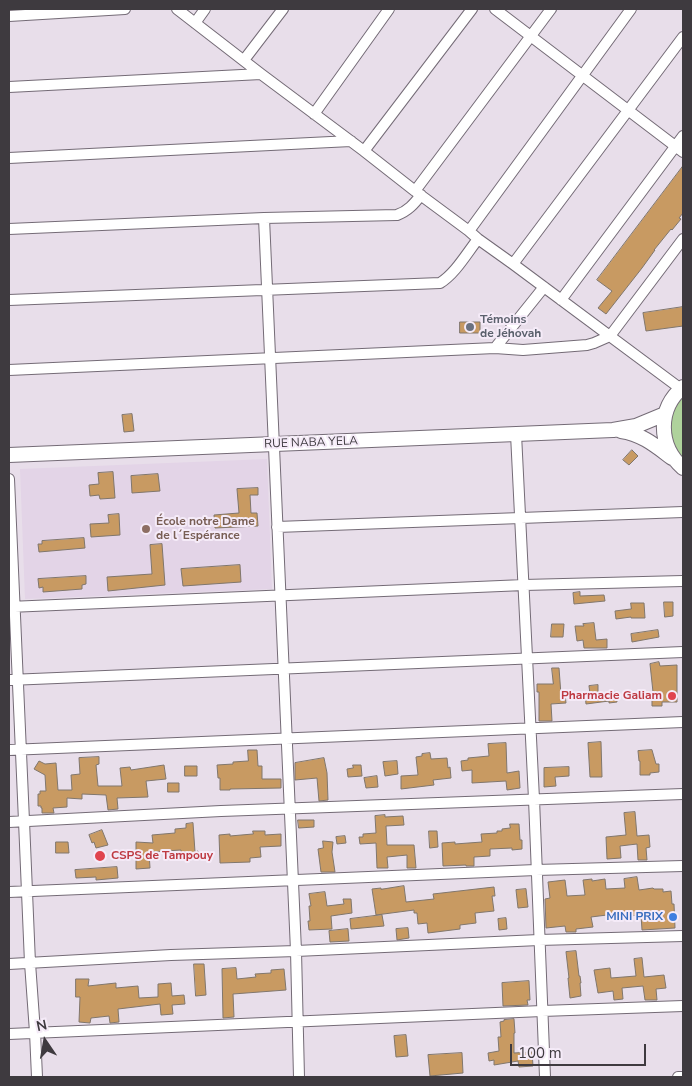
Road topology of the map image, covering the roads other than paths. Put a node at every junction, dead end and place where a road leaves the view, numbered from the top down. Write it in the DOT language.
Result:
graph roads {
  1 [pos="125,9"];
  2 [pos="176,9"];
  3 [pos="205,9"];
  4 [pos="283,9"];
  5 [pos="389,9"];
  6 [pos="472,9"];
  7 [pos="495,9"];
  8 [pos="551,9"];
  9 [pos="631,9"];
  10 [pos="9,16"];
  11 [pos="195,23"];
  12 [pos="531,36"];
  13 [pos="683,37"];
  14 [pos="244,60"];
  15 [pos="261,74"];
  16 [pos="583,75"];
  17 [pos="9,87"];
  18 [pos="629,110"];
  19 [pos="314,114"];
  20 [pos="683,136"];
  21 [pos="351,141"];
  22 [pos="680,149"];
  23 [pos="364,151"];
  24 [pos="9,158"];
  25 [pos="418,193"];
  26 [pos="264,218"];
  27 [pos="9,229"];
  28 [pos="469,231"];
  29 [pos="478,239"];
  30 [pos="683,239"];
  31 [pos="513,264"];
  32 [pos="544,287"];
  33 [pos="267,289"];
  34 [pos="9,300"];
  35 [pos="561,300"];
  36 [pos="610,336"];
  37 [pos="495,348"];
  38 [pos="270,358"];
  39 [pos="9,370"];
  40 [pos="682,388"];
  41 [pos="665,414"];
  42 [pos="613,430"];
  43 [pos="516,434"];
  44 [pos="273,444"];
  45 [pos="9,455"];
  46 [pos="680,465"];
  47 [pos="9,479"];
  48 [pos="683,512"];
  49 [pos="520,518"];
  50 [pos="277,527"];
  51 [pos="10,539"];
  52 [pos="683,580"];
  53 [pos="524,586"];
  54 [pos="280,596"];
  55 [pos="12,606"];
  56 [pos="683,652"];
  57 [pos="528,658"];
  58 [pos="283,669"];
  59 [pos="13,680"];
  60 [pos="683,722"];
  61 [pos="530,729"];
  62 [pos="286,739"];
  63 [pos="21,749"];
  64 [pos="9,750"];
  65 [pos="683,794"];
  66 [pos="534,799"];
  67 [pos="289,809"];
  68 [pos="24,821"];
  69 [pos="9,822"];
  70 [pos="683,866"];
  71 [pos="536,870"];
  72 [pos="292,880"];
  73 [pos="27,891"];
  74 [pos="9,892"];
  75 [pos="683,936"];
  76 [pos="539,940"];
  77 [pos="296,951"];
  78 [pos="30,963"];
  79 [pos="9,964"];
  80 [pos="683,1006"];
  81 [pos="542,1011"];
  82 [pos="298,1021"];
  83 [pos="35,1032"];
  84 [pos="9,1034"];
  85 [pos="36,1077"];
  86 [pos="299,1077"];
  87 [pos="545,1077"];
  88 [pos="678,1077"];
  89 [pos="683,1077"];
  1 -- 10 [label="street"];
  2 -- 11 [label="street"];
  3 -- 11 [label="street"];
  4 -- 14 [label="street"];
  5 -- 19 [label="street"];
  6 -- 23 [label="street"];
  7 -- 12 [label="street"];
  8 -- 12 [label="street"];
  9 -- 16 [label="street"];
  11 -- 14 [label="street"];
  12 -- 16 [label="street"];
  12 -- 25 [label="street"];
  13 -- 18 [label="street"];
  14 -- 15 [label="street"];
  15 -- 17 [label="street"];
  15 -- 19 [label="street"];
  16 -- 18 [label="street"];
  16 -- 28 [label="street"];
  18 -- 22 [label="street"];
  18 -- 31 [label="street"];
  19 -- 21 [label="street"];
  20 -- 22 [label="street"];
  21 -- 23 [label="street"];
  21 -- 24 [label="street"];
  22 -- 35 [label="street"];
  23 -- 25 [label="street"];
  25 -- 26 [label="street"];
  25 -- 28 [label="street"];
  26 -- 27 [label="street"];
  26 -- 33 [label="street"];
  28 -- 29 [label="street"];
  29 -- 31 [label="street"];
  29 -- 33 [label="street"];
  30 -- 36 [label="street"];
  31 -- 32 [label="street"];
  32 -- 35 [label="street"];
  32 -- 37 [label="street"];
  33 -- 34 [label="street"];
  33 -- 38 [label="street"];
  35 -- 36 [label="street"];
  36 -- 37 [label="street"];
  36 -- 40 [label="street"];
  37 -- 38 [label="street"];
  38 -- 39 [label="street"];
  38 -- 44 [label="street"];
  40 -- 41 [label="street"];
  41 -- 42 [label="street"];
  41 -- 46 [label="street"];
  42 -- 43 [label="street, RUE NABA YELA"];
  42 -- 46 [label="street"];
  43 -- 44 [label="street, RUE NABA YELA"];
  43 -- 49 [label="street"];
  44 -- 45 [label="street, RUE NABA YELA"];
  44 -- 50 [label="street"];
  47 -- 51 [label="street"];
  48 -- 49 [label="street"];
  49 -- 50 [label="street"];
  49 -- 53 [label="street"];
  50 -- 54 [label="street"];
  51 -- 55 [label="street"];
  52 -- 53 [label="street"];
  53 -- 54 [label="street"];
  53 -- 57 [label="street"];
  54 -- 55 [label="street"];
  54 -- 58 [label="street"];
  55 -- 59 [label="street"];
  56 -- 57 [label="street"];
  57 -- 58 [label="street"];
  57 -- 61 [label="street"];
  58 -- 59 [label="street"];
  58 -- 62 [label="street"];
  59 -- 63 [label="street"];
  60 -- 61 [label="street"];
  61 -- 62 [label="street"];
  61 -- 66 [label="street"];
  62 -- 63 [label="street"];
  62 -- 67 [label="street"];
  63 -- 64 [label="street"];
  63 -- 68 [label="street"];
  65 -- 66 [label="street"];
  66 -- 67 [label="street"];
  66 -- 71 [label="street"];
  67 -- 68 [label="street"];
  67 -- 72 [label="street"];
  68 -- 69 [label="street"];
  68 -- 73 [label="street"];
  70 -- 71 [label="street"];
  71 -- 72 [label="street"];
  71 -- 76 [label="street"];
  72 -- 73 [label="street"];
  72 -- 77 [label="street"];
  73 -- 74 [label="street"];
  73 -- 78 [label="street"];
  75 -- 76 [label="street"];
  76 -- 77 [label="street"];
  76 -- 81 [label="street"];
  77 -- 78 [label="street"];
  77 -- 82 [label="street"];
  78 -- 79 [label="street"];
  78 -- 83 [label="street"];
  80 -- 81 [label="street"];
  81 -- 82 [label="street"];
  81 -- 87 [label="street"];
  82 -- 83 [label="street"];
  82 -- 86 [label="street"];
  83 -- 84 [label="street"];
  83 -- 85 [label="street"];
  88 -- 89 [label="street"];
}
